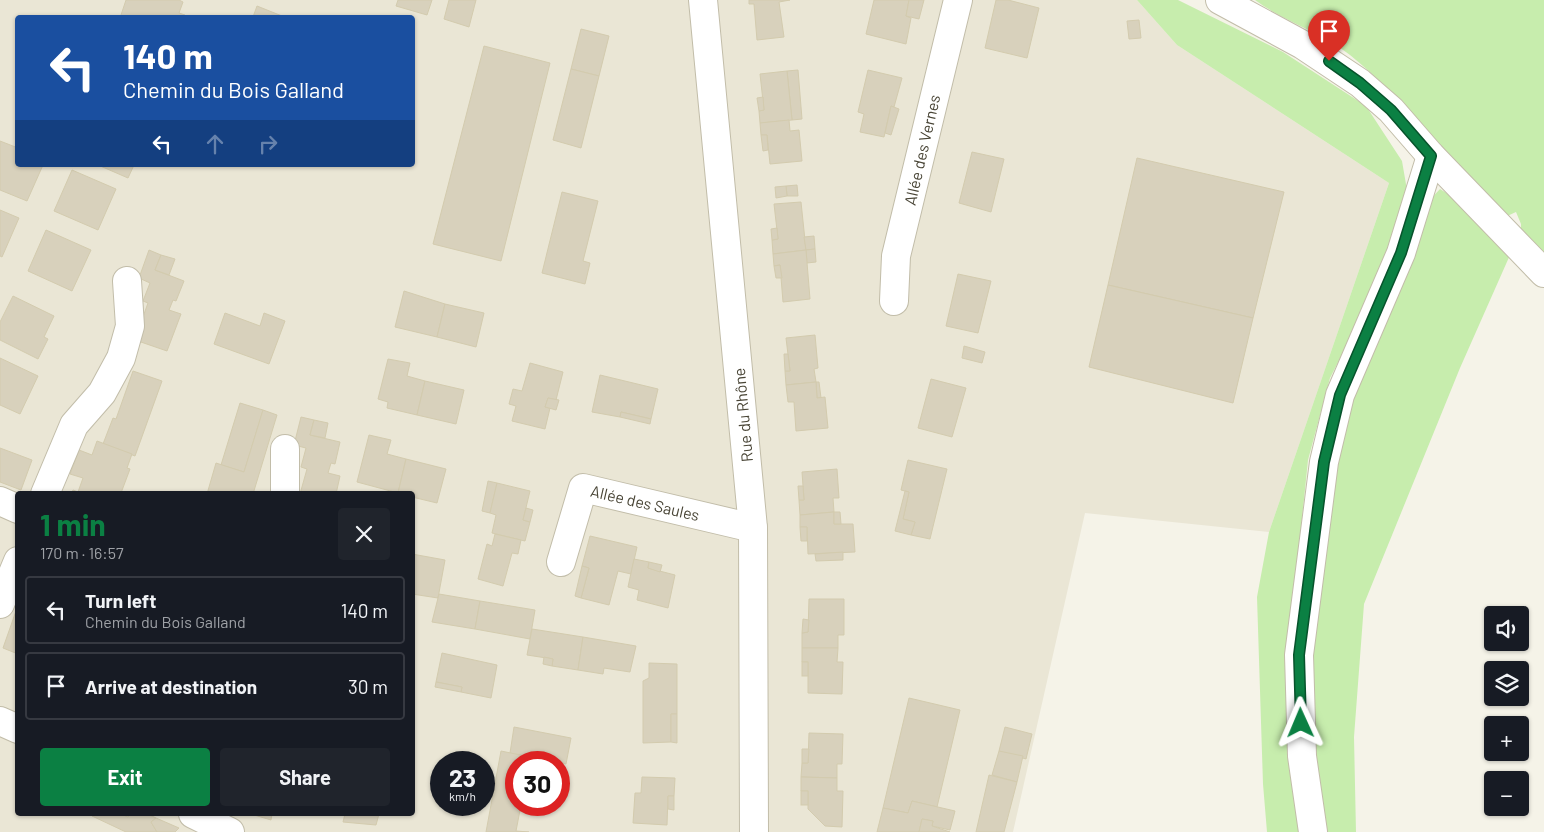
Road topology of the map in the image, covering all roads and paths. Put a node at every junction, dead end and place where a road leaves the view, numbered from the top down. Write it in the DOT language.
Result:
graph roads {
  1 [pos="704,0"];
  2 [pos="958,0"];
  3 [pos="1224,1"];
  4 [pos="1431,156"];
  5 [pos="1544,273"];
  6 [pos="127,281"];
  7 [pos="894,301"];
  8 [pos="285,449"];
  9 [pos="47,491"];
  10 [pos="285,491"];
  11 [pos="0,501"];
  12 [pos="15,508"];
  13 [pos="753,528"];
  14 [pos="560,562"];
  15 [pos="15,568"];
  16 [pos="0,604"];
  17 [pos="0,721"];
  18 [pos="15,728"];
  19 [pos="196,816"];
  20 [pos="230,832"];
  21 [pos="754,832"];
  22 [pos="1313,832"];
  1 -- 13 [label="street, Rue du Rhône"];
  2 -- 7 [label="street, Allée des Vernes"];
  3 -- 4 [label="street"];
  4 -- 5 [label="street"];
  4 -- 22 [label="street"];
  6 -- 9 [label="street"];
  8 -- 10 [label="street"];
  11 -- 12 [label="street"];
  13 -- 14 [label="street, Allée des Saules"];
  13 -- 21 [label="street, Rue du Rhône"];
  15 -- 16 [label="street"];
  17 -- 18 [label="street"];
  19 -- 20 [label="street"];
}
